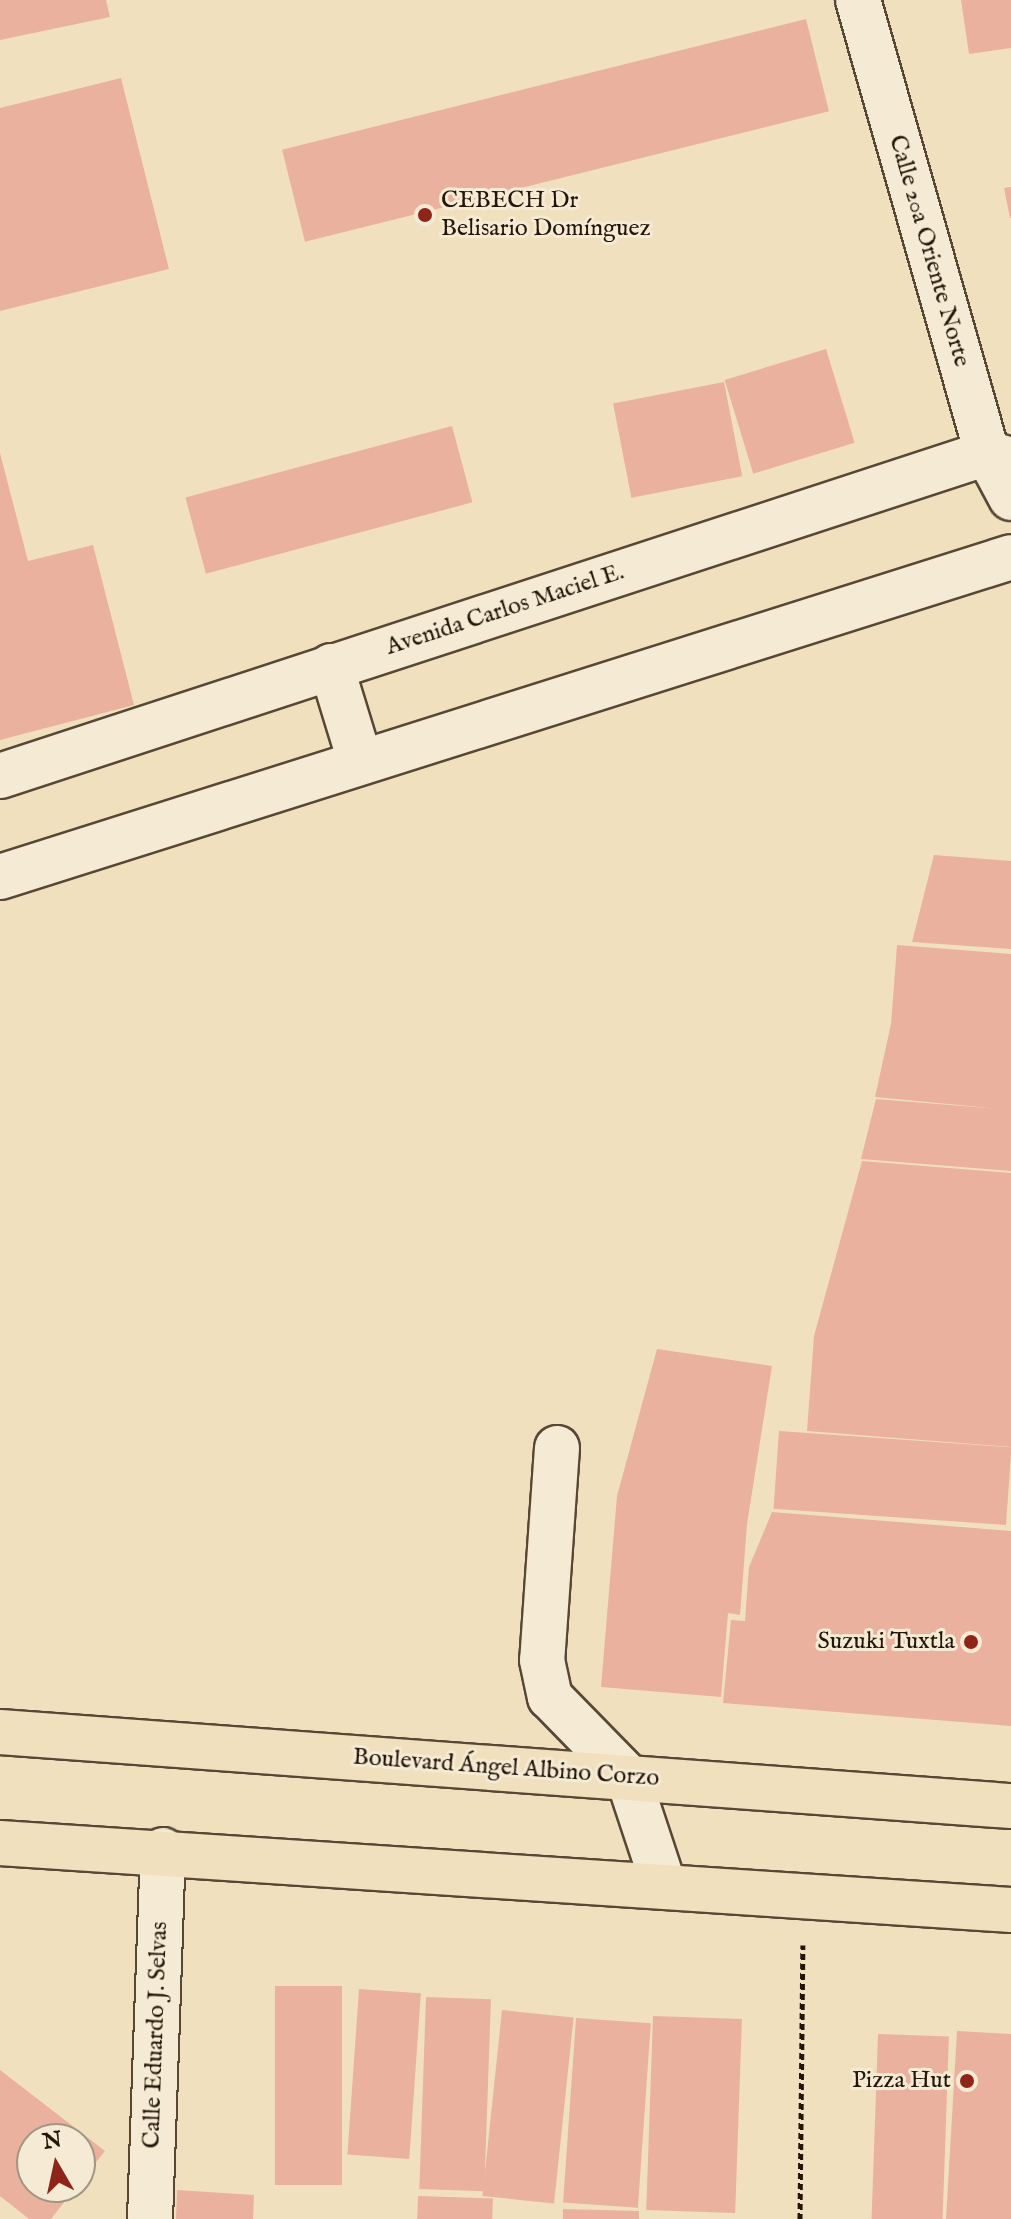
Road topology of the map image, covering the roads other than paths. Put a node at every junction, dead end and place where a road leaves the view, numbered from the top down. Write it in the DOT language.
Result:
graph roads {
  1 [pos="858,0"];
  2 [pos="999,457"];
  3 [pos="1011,498"];
  4 [pos="1011,557"];
  5 [pos="331,666"];
  6 [pos="360,761"];
  7 [pos="0,776"];
  8 [pos="0,877"];
  9 [pos="557,1448"];
  10 [pos="0,1732"];
  11 [pos="628,1777"];
  12 [pos="1011,1806"];
  13 [pos="0,1843"];
  14 [pos="163,1850"];
  15 [pos="664,1886"];
  16 [pos="1011,1910"];
  17 [pos="150,2219"];
  1 -- 2 [label="street, Calle 20a Oriente Norte"];
  2 -- 3 [label="street, Calle 20a Oriente Norte"];
  2 -- 5 [label="street, Avenida Carlos Maciel E."];
  4 -- 6 [label="street"];
  5 -- 6 [label="street"];
  5 -- 7 [label="street, Avenida Carlos Maciel E."];
  6 -- 8 [label="street"];
  9 -- 11 [label="street"];
  10 -- 11 [label="main road, Boulevard Ángel Albino Corzo"];
  11 -- 12 [label="main road, Boulevard Ángel Albino Corzo"];
  11 -- 15 [label="street"];
  13 -- 14 [label="main road"];
  14 -- 15 [label="main road"];
  14 -- 17 [label="street, Calle Eduardo J. Selvas"];
  15 -- 16 [label="main road"];
}
